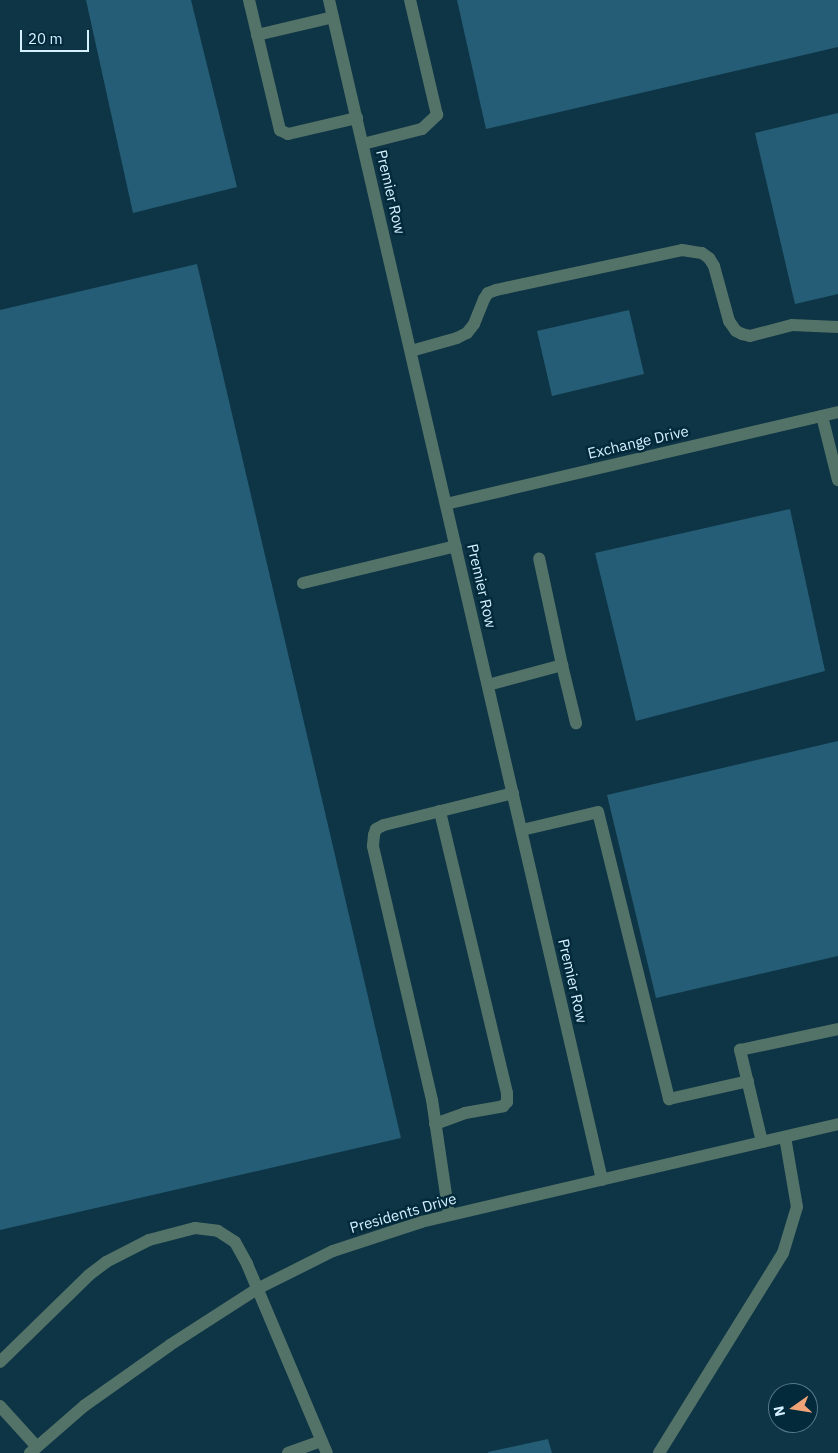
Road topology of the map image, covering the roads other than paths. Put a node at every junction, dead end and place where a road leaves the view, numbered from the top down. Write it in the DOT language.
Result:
graph roads {
  1 [pos="249,0"];
  2 [pos="329,0"];
  3 [pos="410,0"];
  4 [pos="333,17"];
  5 [pos="257,35"];
  6 [pos="357,118"];
  7 [pos="363,144"];
  8 [pos="838,327"];
  9 [pos="411,351"];
  10 [pos="838,412"];
  11 [pos="822,416"];
  12 [pos="838,480"];
  13 [pos="446,504"];
  14 [pos="456,546"];
  15 [pos="539,558"];
  16 [pos="303,583"];
  17 [pos="562,664"];
  18 [pos="488,685"];
  19 [pos="576,723"];
  20 [pos="513,793"];
  21 [pos="440,811"];
  22 [pos="522,830"];
  23 [pos="838,1029"];
  24 [pos="748,1081"];
  25 [pos="435,1124"];
  26 [pos="838,1124"];
  27 [pos="785,1137"];
  28 [pos="762,1142"];
  29 [pos="602,1180"];
  30 [pos="449,1215"];
  31 [pos="257,1289"];
  32 [pos="0,1362"];
  33 [pos="0,1406"];
  34 [pos="321,1441"];
  35 [pos="34,1450"];
  36 [pos="663,1452"];
  37 [pos="288,1453"];
  38 [pos="327,1453"];
  1 -- 5 [label="street"];
  2 -- 4 [label="street, Premier Row"];
  3 -- 7 [label="street"];
  4 -- 5 [label="street"];
  4 -- 6 [label="street, Premier Row"];
  5 -- 6 [label="street"];
  6 -- 7 [label="street, Premier Row"];
  7 -- 9 [label="street, Premier Row"];
  8 -- 9 [label="street"];
  9 -- 13 [label="street, Premier Row"];
  10 -- 11 [label="street, Exchange Drive"];
  11 -- 12 [label="street"];
  11 -- 13 [label="street, Exchange Drive"];
  13 -- 14 [label="street, Premier Row"];
  14 -- 16 [label="street"];
  14 -- 18 [label="street, Premier Row"];
  15 -- 17 [label="street"];
  17 -- 18 [label="street"];
  17 -- 19 [label="street"];
  18 -- 20 [label="street, Premier Row"];
  20 -- 21 [label="street"];
  20 -- 22 [label="street, Premier Row"];
  21 -- 25 [label="street"];
  21 -- 25 [label="street"];
  22 -- 24 [label="street"];
  22 -- 29 [label="street, Premier Row"];
  23 -- 24 [label="street"];
  24 -- 28 [label="street"];
  25 -- 30 [label="street"];
  26 -- 27 [label="street, Presidents Drive"];
  27 -- 28 [label="street, Presidents Drive"];
  27 -- 36 [label="street"];
  28 -- 29 [label="street, Presidents Drive"];
  29 -- 30 [label="street, Presidents Drive"];
  30 -- 31 [label="street, Presidents Drive"];
  31 -- 32 [label="street"];
  31 -- 34 [label="street"];
  31 -- 35 [label="street, Presidents Drive"];
  33 -- 35 [label="street"];
  34 -- 37 [label="street"];
  34 -- 38 [label="street"];
}
